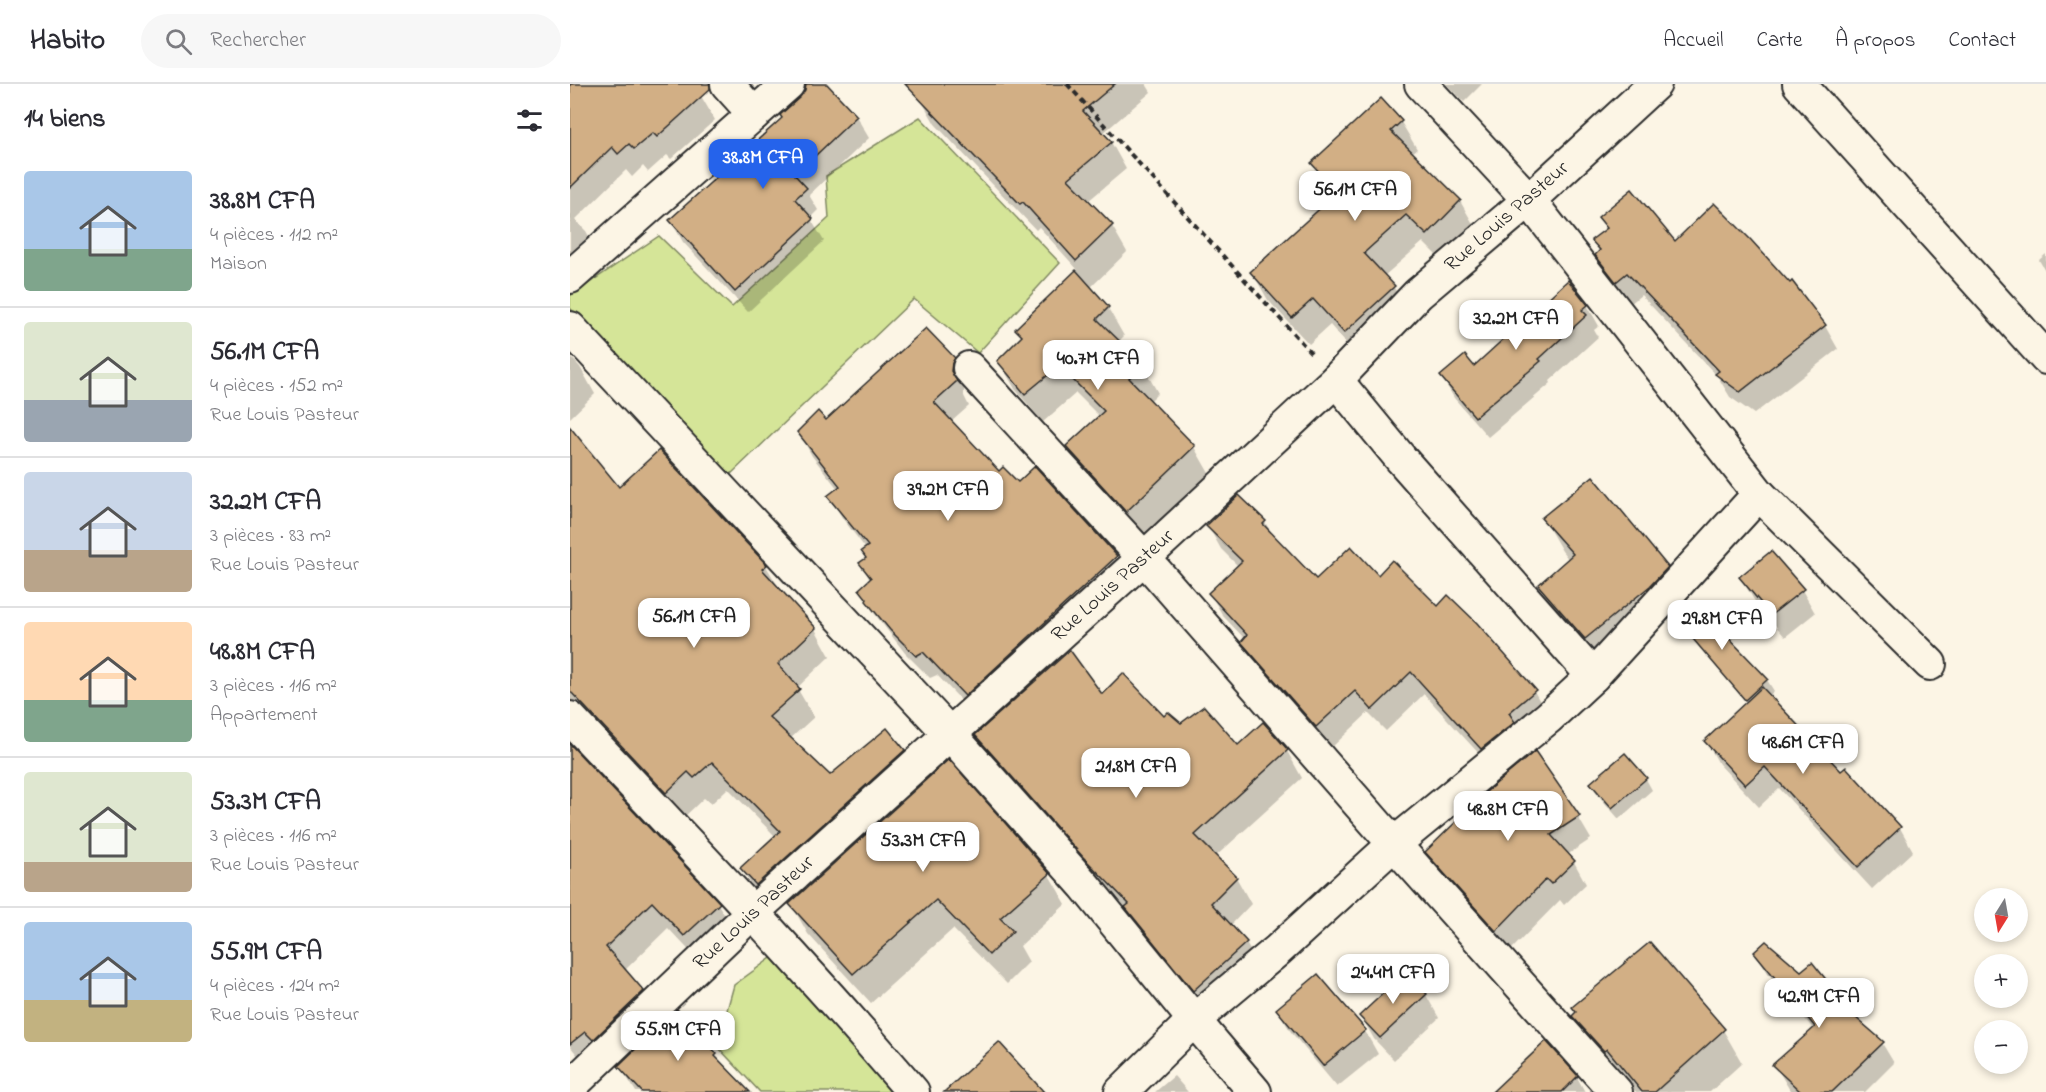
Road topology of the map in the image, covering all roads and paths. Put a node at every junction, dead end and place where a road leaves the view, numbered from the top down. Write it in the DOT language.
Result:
graph roads {
  1 [pos="727,84"];
  2 [pos="788,84"];
  3 [pos="1067,84"];
  4 [pos="1421,84"];
  5 [pos="1655,84"];
  6 [pos="1799,84"];
  7 [pos="754,114"];
  8 [pos="1529,200"];
  9 [pos="570,277"];
  10 [pos="570,328"];
  11 [pos="2046,358"];
  12 [pos="969,368"];
  13 [pos="1336,380"];
  14 [pos="1759,494"];
  15 [pos="1144,558"];
  16 [pos="1930,664"];
  17 [pos="1593,676"];
  18 [pos="570,718"];
  19 [pos="950,734"];
  20 [pos="1394,844"];
  21 [pos="753,912"];
  22 [pos="1194,1020"];
  23 [pos="570,1086"];
  24 [pos="913,1092"];
  25 [pos="1121,1092"];
  26 [pos="1255,1092"];
  27 [pos="1616,1092"];
  1 -- 7 [label="street"];
  2 -- 7 [label="street"];
  3 -- 13 [label="path"];
  4 -- 8 [label="street"];
  5 -- 8 [label="street, Rue Louis Pasteur"];
  6 -- 11 [label="street"];
  7 -- 9 [label="street"];
  8 -- 13 [label="street, Rue Louis Pasteur"];
  8 -- 14 [label="street"];
  10 -- 19 [label="street"];
  12 -- 15 [label="street"];
  13 -- 15 [label="street, Rue Louis Pasteur"];
  13 -- 17 [label="street"];
  14 -- 16 [label="street"];
  14 -- 17 [label="street"];
  15 -- 19 [label="street, Rue Louis Pasteur"];
  15 -- 20 [label="street"];
  17 -- 20 [label="street"];
  18 -- 21 [label="street"];
  19 -- 21 [label="street, Rue Louis Pasteur"];
  19 -- 22 [label="street"];
  20 -- 22 [label="street"];
  20 -- 27 [label="street"];
  21 -- 23 [label="street, Rue Louis Pasteur"];
  21 -- 24 [label="street"];
  22 -- 25 [label="street"];
  22 -- 26 [label="street"];
}
